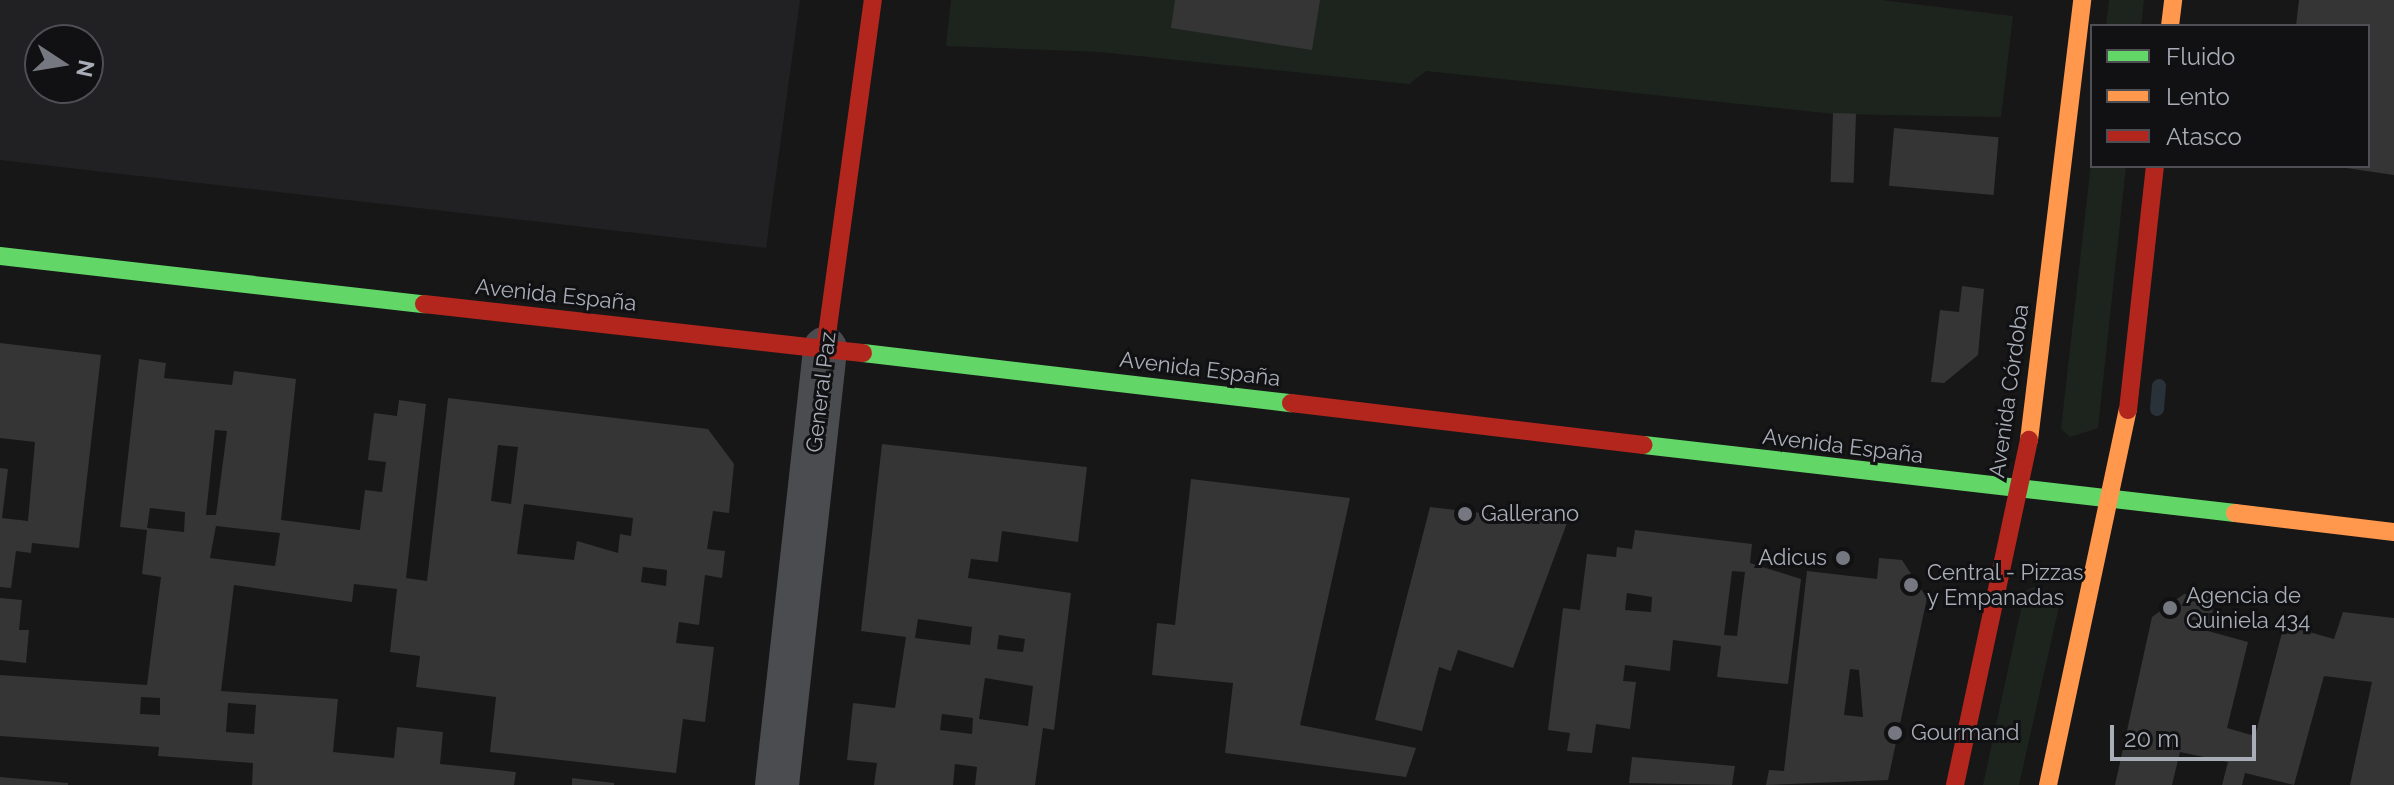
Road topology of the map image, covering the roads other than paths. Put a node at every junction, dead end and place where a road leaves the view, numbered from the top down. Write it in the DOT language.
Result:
graph roads {
  1 [pos="873,0"];
  2 [pos="2082,0"];
  3 [pos="2173,0"];
  4 [pos="2170,24"];
  5 [pos="2155,168"];
  6 [pos="0,256"];
  7 [pos="825,349"];
  8 [pos="2019,490"];
  9 [pos="2112,500"];
  10 [pos="2394,532"];
  11 [pos="777,785"];
  12 [pos="1955,785"];
  13 [pos="2048,785"];
  1 -- 7 [label="main road, General Paz"];
  2 -- 8 [label="main road, Avenida Córdoba"];
  3 -- 4 [label="main road"];
  5 -- 9 [label="main road"];
  6 -- 7 [label="main road, Avenida España"];
  7 -- 8 [label="main road, Avenida España"];
  7 -- 11 [label="street, General Paz"];
  8 -- 9 [label="main road, Avenida España"];
  8 -- 12 [label="main road, Avenida Córdoba"];
  9 -- 10 [label="main road, Avenida España"];
  9 -- 13 [label="main road"];
}
